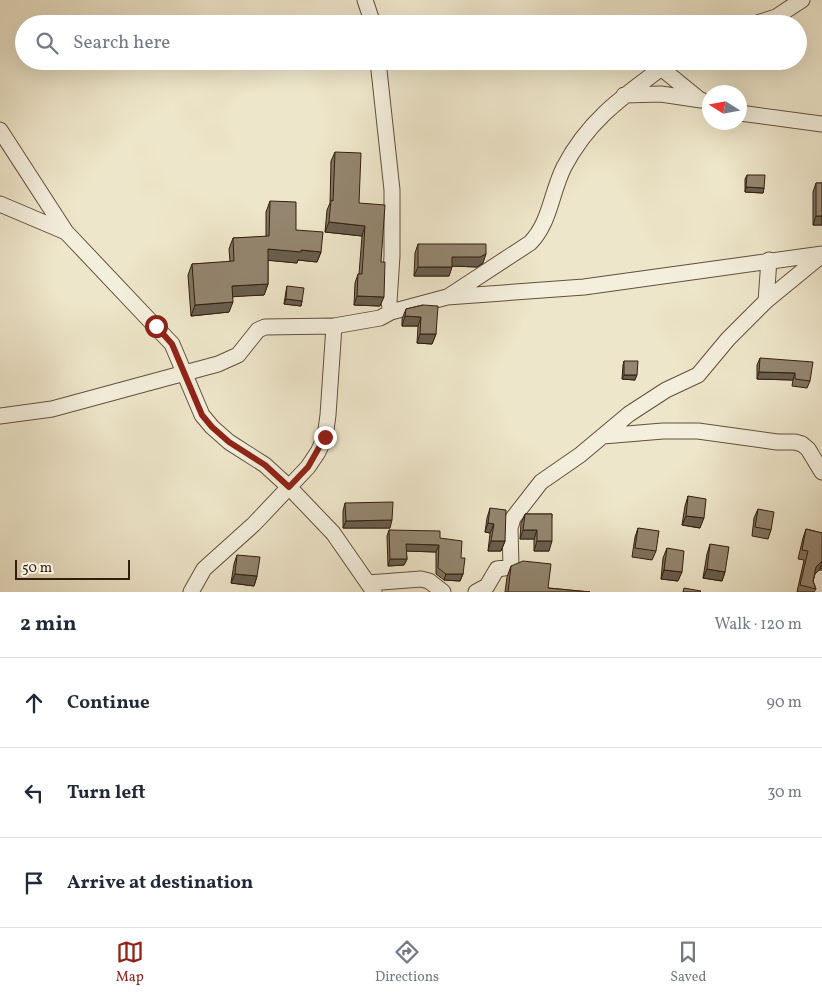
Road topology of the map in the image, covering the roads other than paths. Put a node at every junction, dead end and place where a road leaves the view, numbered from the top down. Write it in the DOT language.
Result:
graph roads {
  1 [pos="802,0"];
  2 [pos="368,2"];
  3 [pos="371,15"];
  4 [pos="779,15"];
  5 [pos="379,70"];
  6 [pos="659,70"];
  7 [pos="671,70"];
  8 [pos="624,95"];
  9 [pos="702,99"];
  10 [pos="702,101"];
  11 [pos="747,114"];
  12 [pos="822,124"];
  13 [pos="0,130"];
  14 [pos="0,204"];
  15 [pos="66,232"];
  16 [pos="822,254"];
  17 [pos="769,260"];
  18 [pos="447,298"];
  19 [pos="766,301"];
  20 [pos="391,312"];
  21 [pos="334,326"];
  22 [pos="186,373"];
  23 [pos="0,416"];
  24 [pos="603,436"];
  25 [pos="822,472"];
  26 [pos="289,487"];
  27 [pos="822,578"];
  28 [pos="371,587"];
  29 [pos="191,592"];
  30 [pos="443,592"];
  31 [pos="476,592"];
  32 [pos="819,592"];
  1 -- 4 [label="street"];
  2 -- 3 [label="street"];
  5 -- 20 [label="street"];
  6 -- 8 [label="street"];
  7 -- 9 [label="street"];
  8 -- 10 [label="street"];
  8 -- 18 [label="street"];
  11 -- 12 [label="street"];
  13 -- 15 [label="street"];
  14 -- 15 [label="street"];
  15 -- 22 [label="street"];
  16 -- 17 [label="street"];
  16 -- 19 [label="street"];
  17 -- 18 [label="street"];
  17 -- 19 [label="street"];
  18 -- 20 [label="street"];
  19 -- 24 [label="street"];
  20 -- 21 [label="street"];
  21 -- 22 [label="street"];
  21 -- 26 [label="street"];
  22 -- 23 [label="street"];
  22 -- 26 [label="street"];
  24 -- 25 [label="street"];
  24 -- 31 [label="street"];
  26 -- 28 [label="street"];
  26 -- 29 [label="street"];
  27 -- 32 [label="street"];
  28 -- 30 [label="street"];
}
